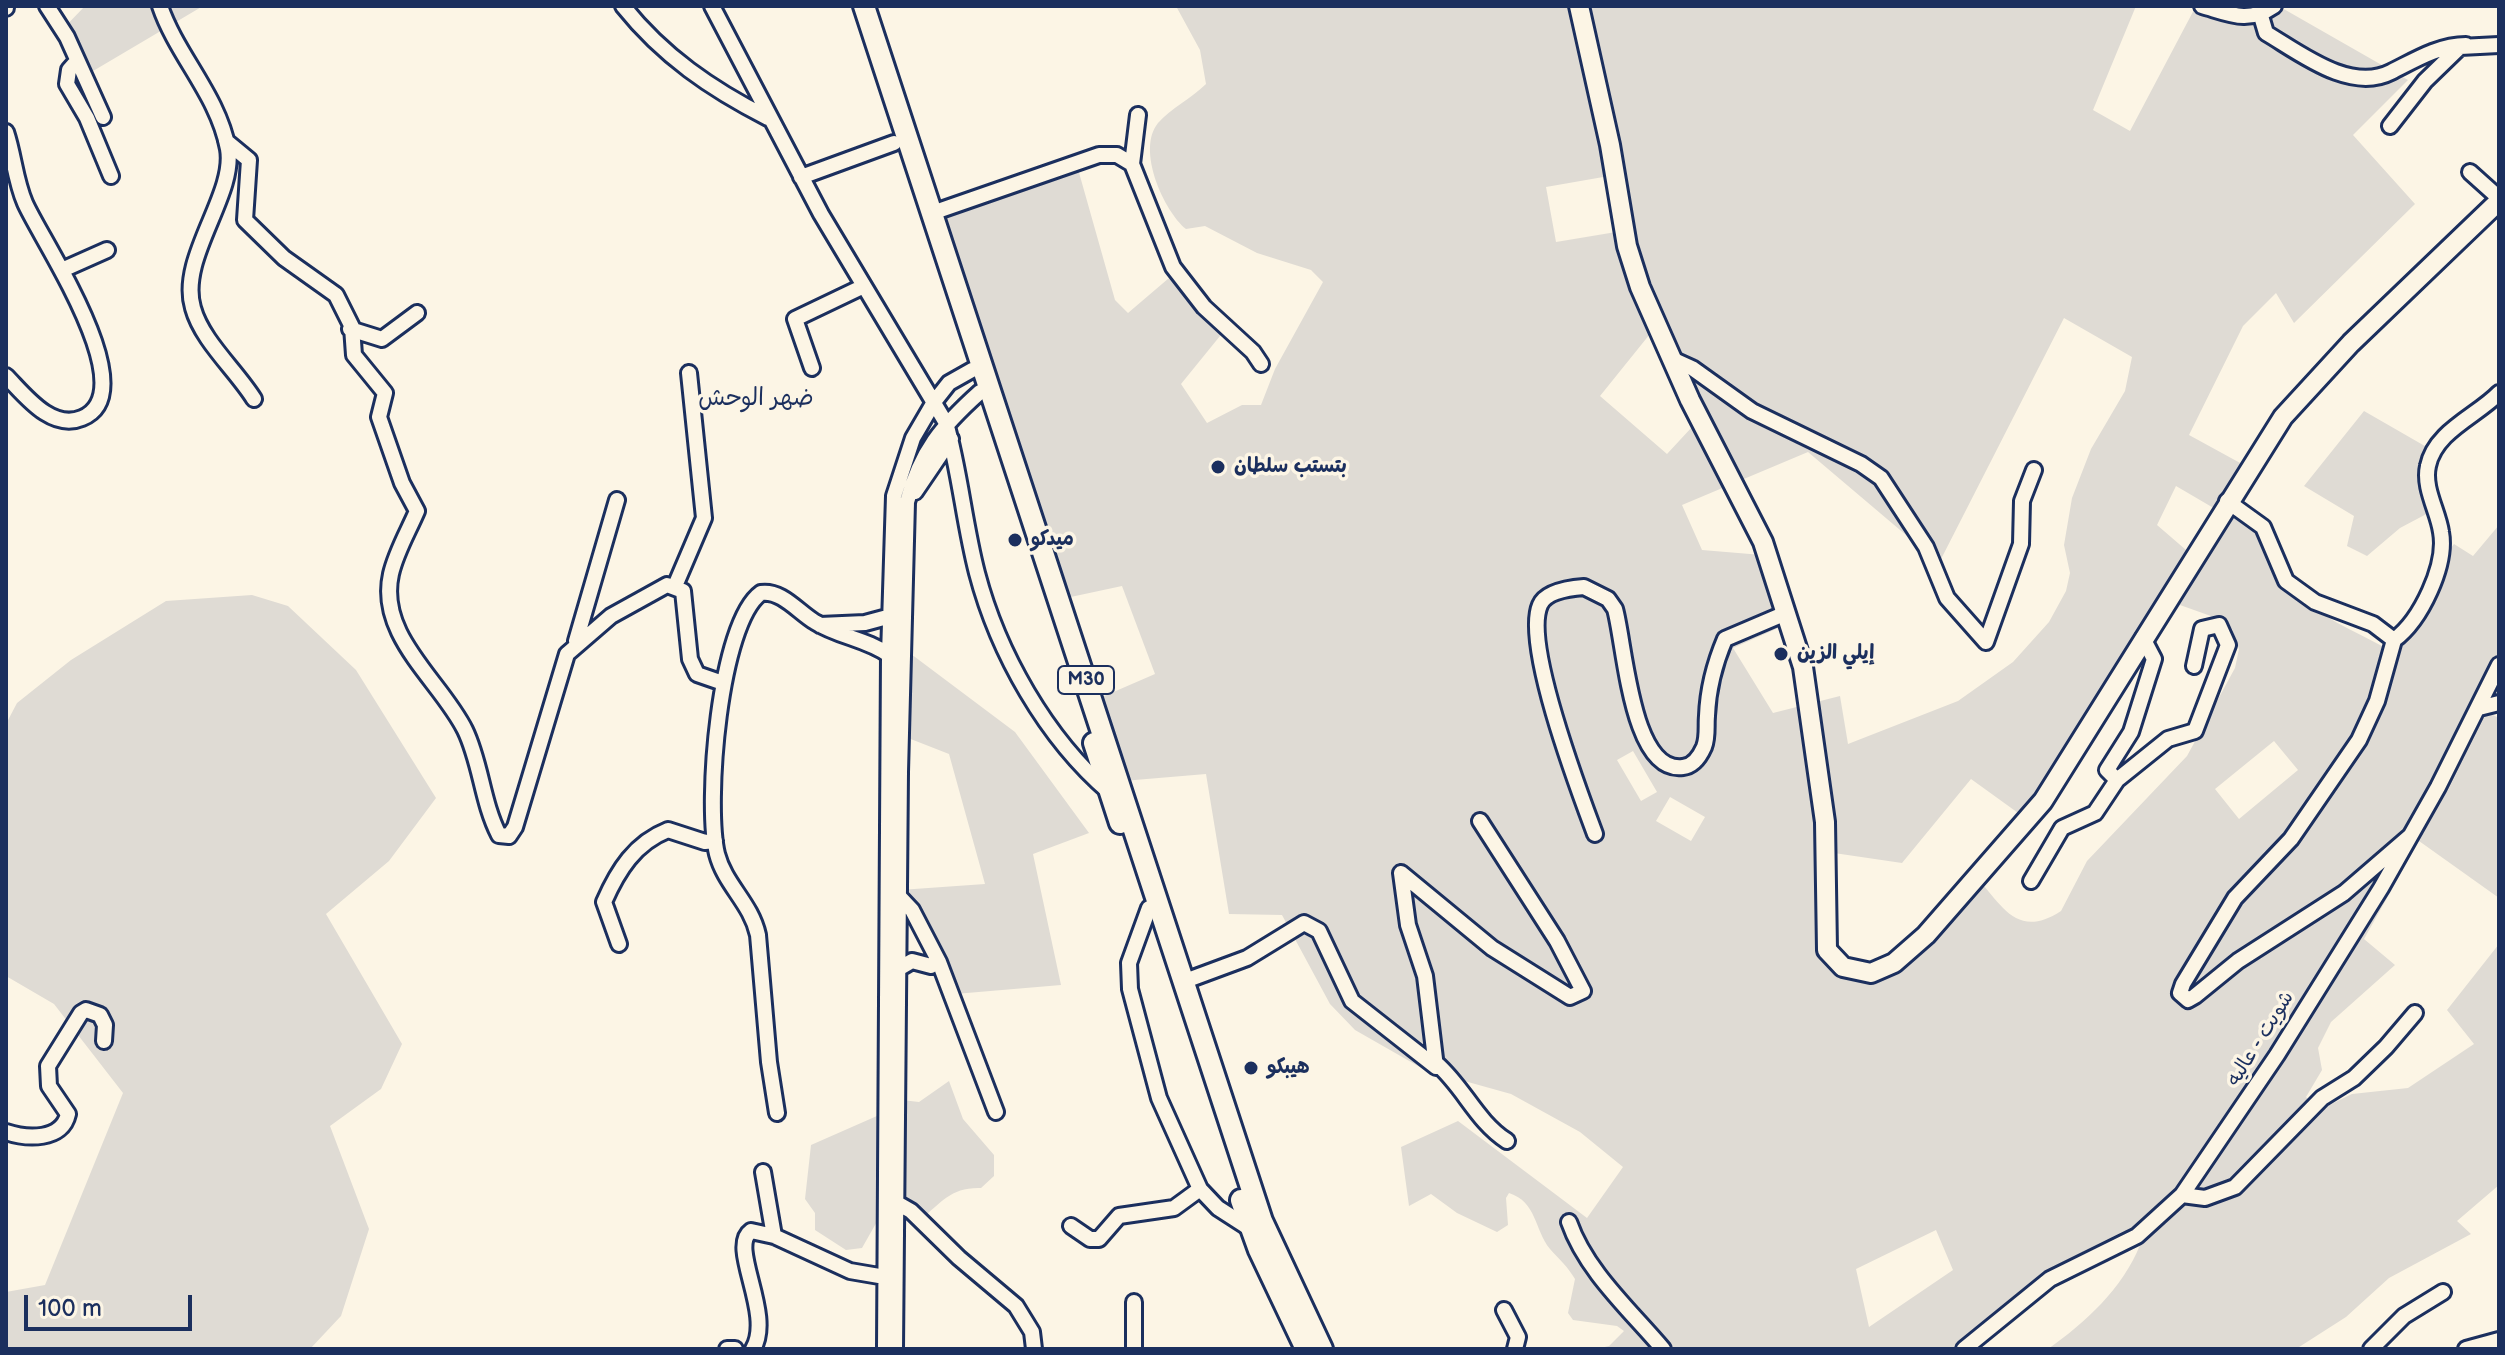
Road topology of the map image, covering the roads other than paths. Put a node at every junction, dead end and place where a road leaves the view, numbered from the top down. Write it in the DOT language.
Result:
graph roads {
  1 [pos="47,6"];
  2 [pos="160,6"];
  3 [pos="623,6"];
  4 [pos="712,6"];
  5 [pos="852,6"];
  6 [pos="864,6"];
  7 [pos="1579,6"];
  8 [pos="2202,6"];
  9 [pos="2274,6"];
  10 [pos="2261,16"];
  11 [pos="2466,45"];
  12 [pos="2499,45"];
  13 [pos="77,61"];
  14 [pos="1138,115"];
  15 [pos="103,117"];
  16 [pos="768,118"];
  17 [pos="2390,126"];
  18 [pos="6,132"];
  19 [pos="226,141"];
  20 [pos="894,143"];
  21 [pos="1132,164"];
  22 [pos="10,165"];
  23 [pos="2470,172"];
  24 [pos="111,176"];
  25 [pos="801,177"];
  26 [pos="2499,200"];
  27 [pos="932,213"];
  28 [pos="107,250"];
  29 [pos="62,270"];
  30 [pos="864,286"];
  31 [pos="417,313"];
  32 [pos="351,330"];
  33 [pos="1670,358"];
  34 [pos="1261,364"];
  35 [pos="812,368"];
  36 [pos="972,370"];
  37 [pos="689,373"];
  38 [pos="6,376"];
  39 [pos="980,392"];
  40 [pos="2499,393"];
  41 [pos="254,399"];
  42 [pos="934,402"];
  43 [pos="946,423"];
  44 [pos="951,439"];
  45 [pos="2034,470"];
  46 [pos="617,500"];
  47 [pos="2227,501"];
  48 [pos="907,502"];
  49 [pos="675,586"];
  50 [pos="1786,613"];
  51 [pos="891,616"];
  52 [pos="820,625"];
  53 [pos="2143,638"];
  54 [pos="2394,640"];
  55 [pos="575,644"];
  56 [pos="889,655"];
  57 [pos="2499,665"];
  58 [pos="2194,666"];
  59 [pos="723,683"];
  60 [pos="2499,703"];
  61 [pos="2479,708"];
  62 [pos="2117,780"];
  63 [pos="1109,792"];
  64 [pos="1480,821"];
  65 [pos="1595,834"];
  66 [pos="2410,836"];
  67 [pos="715,841"];
  68 [pos="2031,881"];
  69 [pos="894,896"];
  70 [pos="1149,908"];
  71 [pos="619,944"];
  72 [pos="931,966"];
  73 [pos="900,968"];
  74 [pos="1185,981"];
  75 [pos="954,1007"];
  76 [pos="2415,1013"];
  77 [pos="104,1041"];
  78 [pos="1201,1053"];
  79 [pos="1436,1063"];
  80 [pos="996,1112"];
  81 [pos="777,1113"];
  82 [pos="6,1132"];
  83 [pos="1507,1141"];
  84 [pos="763,1172"];
  85 [pos="1200,1189"];
  86 [pos="2182,1195"];
  87 [pos="897,1203"];
  88 [pos="1569,1222"];
  89 [pos="1071,1226"];
  90 [pos="1249,1228"];
  91 [pos="774,1236"];
  92 [pos="890,1249"];
  93 [pos="885,1277"];
  94 [pos="2443,1292"];
  95 [pos="1134,1302"];
  96 [pos="1504,1310"];
  97 [pos="2499,1340"];
  98 [pos="727,1349"];
  99 [pos="735,1349"];
  100 [pos="755,1349"];
  101 [pos="885,1349"];
  102 [pos="895,1349"];
  103 [pos="1034,1349"];
  104 [pos="1134,1349"];
  105 [pos="1306,1349"];
  106 [pos="1322,1349"];
  107 [pos="1515,1349"];
  108 [pos="1663,1349"];
  109 [pos="1964,1349"];
  110 [pos="2371,1349"];
  111 [pos="2466,1349"];
  1 -- 13 [label="street"];
  2 -- 19 [label="street"];
  3 -- 16 [label="street"];
  4 -- 16 [label="street"];
  5 -- 20 [label="highway, M30"];
  6 -- 27 [label="highway, M30"];
  7 -- 33 [label="main road"];
  8 -- 10 [label="street"];
  9 -- 10 [label="street"];
  10 -- 11 [label="street"];
  11 -- 12 [label="street"];
  11 -- 17 [label="street"];
  13 -- 15 [label="street"];
  13 -- 24 [label="street"];
  14 -- 21 [label="street"];
  16 -- 25 [label="street"];
  18 -- 22 [label="street"];
  19 -- 32 [label="street"];
  19 -- 41 [label="street"];
  20 -- 25 [label="street"];
  20 -- 36 [label="highway, M30"];
  21 -- 27 [label="street"];
  21 -- 34 [label="street"];
  22 -- 29 [label="street"];
  23 -- 26 [label="street"];
  25 -- 30 [label="street"];
  26 -- 47 [label="main road"];
  27 -- 74 [label="highway, M30"];
  28 -- 29 [label="street"];
  29 -- 38 [label="street"];
  30 -- 35 [label="street"];
  30 -- 42 [label="street"];
  31 -- 32 [label="street"];
  32 -- 55 [label="street"];
  33 -- 45 [label="street"];
  33 -- 50 [label="main road"];
  36 -- 39 [label="highway, M30"];
  36 -- 42 [label="street"];
  37 -- 49 [label="street"];
  39 -- 43 [label="street"];
  39 -- 63 [label="highway, M30"];
  40 -- 54 [label="street"];
  42 -- 43 [label="street"];
  42 -- 51 [label="street"];
  43 -- 44 [label="street"];
  43 -- 48 [label="street"];
  44 -- 48 [label="street"];
  44 -- 63 [label="street"];
  46 -- 55 [label="street"];
  47 -- 53 [label="main road"];
  47 -- 54 [label="street"];
  48 -- 69 [label="street"];
  49 -- 55 [label="street"];
  49 -- 59 [label="street"];
  50 -- 53 [label="main road"];
  50 -- 65 [label="street"];
  51 -- 52 [label="street"];
  51 -- 56 [label="street"];
  52 -- 56 [label="street"];
  52 -- 59 [label="street"];
  53 -- 62 [label="street"];
  54 -- 66 [label="street"];
  56 -- 69 [label="street"];
  57 -- 61 [label="street, شويت - عاليه"];
  58 -- 62 [label="street"];
  59 -- 67 [label="street"];
  60 -- 61 [label="street"];
  61 -- 66 [label="street, شويت - عاليه"];
  62 -- 68 [label="street"];
  63 -- 70 [label="highway, M30"];
  64 -- 79 [label="street"];
  66 -- 86 [label="street, شويت - عاليه"];
  67 -- 71 [label="street"];
  67 -- 81 [label="street"];
  69 -- 72 [label="street"];
  69 -- 73 [label="street"];
  69 -- 75 [label="street"];
  69 -- 92 [label="street"];
  70 -- 78 [label="highway, M30"];
  70 -- 85 [label="street"];
  72 -- 73 [label="street"];
  72 -- 75 [label="street"];
  73 -- 87 [label="street"];
  74 -- 78 [label="highway, M30"];
  74 -- 79 [label="street"];
  75 -- 80 [label="street"];
  76 -- 86 [label="street"];
  77 -- 82 [label="street"];
  78 -- 90 [label="highway, M30"];
  78 -- 106 [label="highway, M30"];
  79 -- 83 [label="street"];
  84 -- 91 [label="street"];
  85 -- 89 [label="street"];
  85 -- 90 [label="street"];
  86 -- 109 [label="street, شويت - عاليه"];
  87 -- 92 [label="street"];
  87 -- 103 [label="street"];
  88 -- 108 [label="street"];
  90 -- 105 [label="highway, M30"];
  91 -- 93 [label="street"];
  91 -- 100 [label="street"];
  92 -- 93 [label="street"];
  92 -- 102 [label="street"];
  93 -- 101 [label="street"];
  94 -- 110 [label="street"];
  95 -- 104 [label="street"];
  96 -- 107 [label="street"];
  97 -- 111 [label="street"];
  98 -- 99 [label="street"];
}
